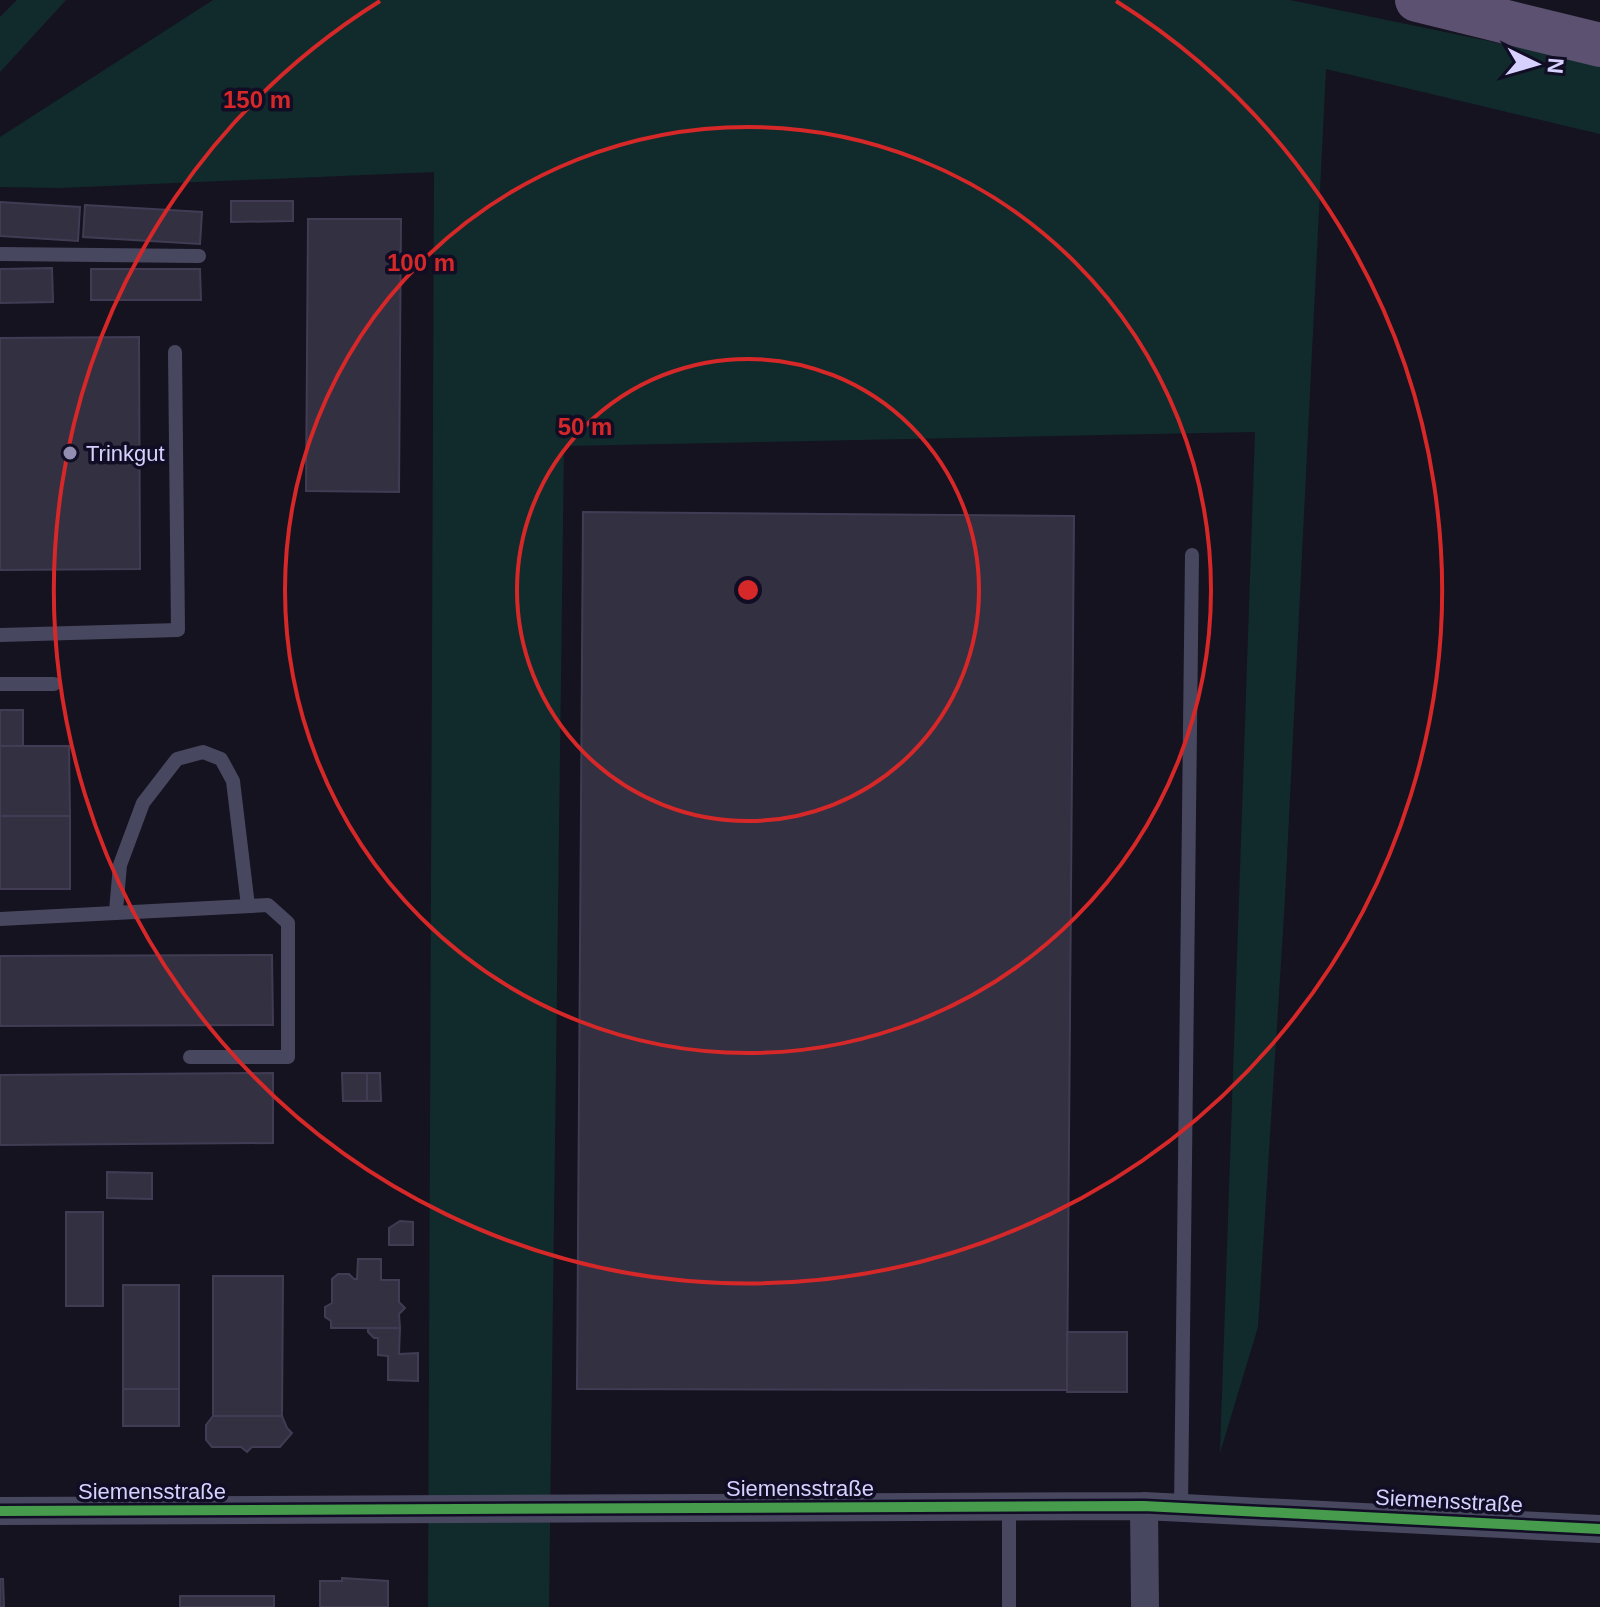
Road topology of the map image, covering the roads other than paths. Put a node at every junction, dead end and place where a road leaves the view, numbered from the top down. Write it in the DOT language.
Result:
graph roads {
  1 [pos="1417,0"];
  2 [pos="1600,45"];
  3 [pos="0,254"];
  4 [pos="199,256"];
  5 [pos="175,352"];
  6 [pos="1192,555"];
  7 [pos="0,635"];
  8 [pos="0,684"];
  9 [pos="54,684"];
  10 [pos="248,906"];
  11 [pos="116,911"];
  12 [pos="0,919"];
  13 [pos="190,1057"];
  14 [pos="1144,1506"];
  15 [pos="1009,1507"];
  16 [pos="1181,1508"];
  17 [pos="0,1511"];
  18 [pos="1600,1529"];
  19 [pos="1009,1607"];
  20 [pos="1145,1607"];
  1 -- 2 [label="main road"];
  3 -- 4 [label="lane"];
  5 -- 7 [label="lane"];
  6 -- 16 [label="lane"];
  8 -- 9 [label="lane"];
  10 -- 11 [label="lane"];
  10 -- 11 [label="lane"];
  10 -- 13 [label="lane"];
  11 -- 12 [label="lane"];
  14 -- 15 [label="street, Siemensstraße"];
  14 -- 16 [label="street, Siemensstraße"];
  14 -- 20 [label="street"];
  15 -- 17 [label="street, Siemensstraße"];
  15 -- 19 [label="lane"];
  16 -- 18 [label="street, Siemensstraße"];
}
